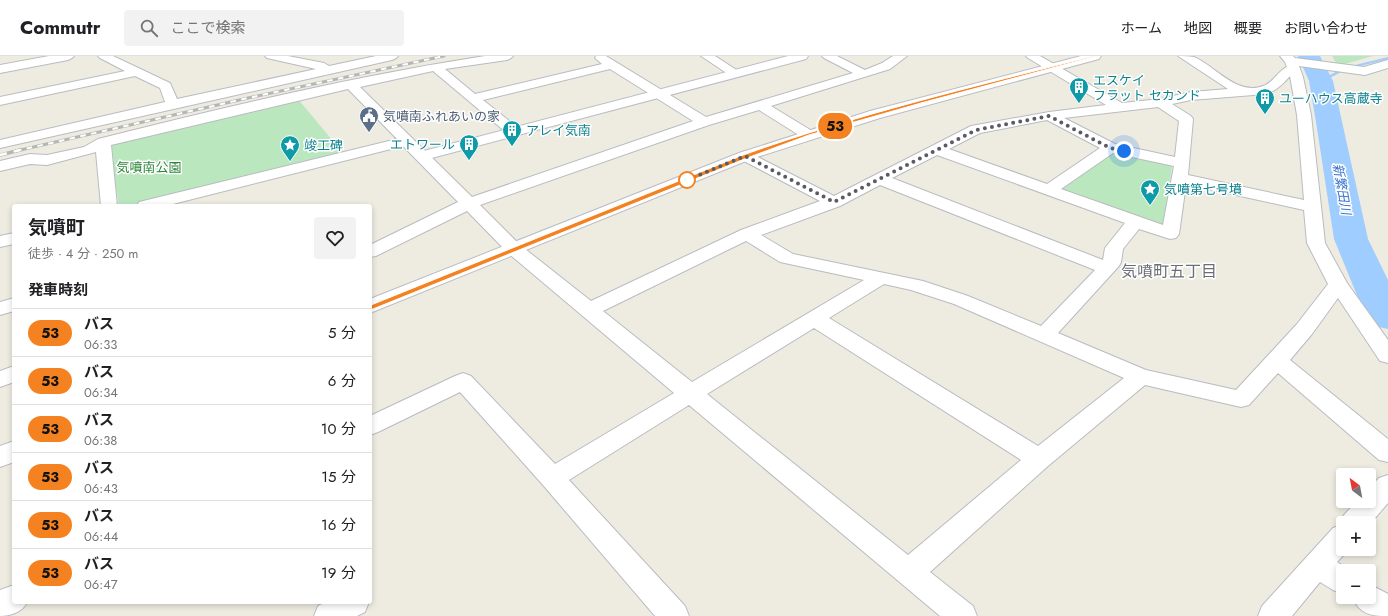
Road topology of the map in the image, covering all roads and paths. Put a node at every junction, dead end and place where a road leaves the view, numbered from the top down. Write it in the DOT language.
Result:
graph roads {
  1 [pos="68,56"];
  2 [pos="104,56"];
  3 [pos="271,56"];
  4 [pos="392,56"];
  5 [pos="507,56"];
  6 [pos="599,56"];
  7 [pos="707,56"];
  8 [pos="802,56"];
  9 [pos="828,56"];
  10 [pos="901,56"];
  11 [pos="1032,56"];
  12 [pos="1095,56"];
  13 [pos="1184,56"];
  14 [pos="1328,56"];
  15 [pos="129,58"];
  16 [pos="116,62"];
  17 [pos="1291,62"];
  18 [pos="1388,64"];
  19 [pos="611,65"];
  20 [pos="332,68"];
  21 [pos="436,68"];
  22 [pos="1052,68"];
  23 [pos="1337,68"];
  24 [pos="0,69"];
  25 [pos="137,72"];
  26 [pos="735,73"];
  27 [pos="864,74"];
  28 [pos="351,85"];
  29 [pos="1241,92"];
  30 [pos="658,94"];
  31 [pos="473,98"];
  32 [pos="0,101"];
  33 [pos="1160,103"];
  34 [pos="173,104"];
  35 [pos="760,105"];
  36 [pos="1119,108"];
  37 [pos="1049,116"];
  38 [pos="704,122"];
  39 [pos="513,131"];
  40 [pos="807,134"];
  41 [pos="406,141"];
  42 [pos="103,142"];
  43 [pos="0,144"];
  44 [pos="1110,148"];
  45 [pos="938,150"];
  46 [pos="422,156"];
  47 [pos="745,156"];
  48 [pos="0,166"];
  49 [pos="1181,171"];
  50 [pos="879,179"];
  51 [pos="1049,190"];
  52 [pos="834,202"];
  53 [pos="109,204"];
  54 [pos="153,204"];
  55 [pos="468,204"];
  56 [pos="1313,207"];
  57 [pos="1135,222"];
  58 [pos="747,234"];
  59 [pos="12,239"];
  60 [pos="0,242"];
  61 [pos="375,244"];
  62 [pos="514,249"];
  63 [pos="1107,268"];
  64 [pos="882,278"];
  65 [pos="1338,284"];
  66 [pos="12,305"];
  67 [pos="372,306"];
  68 [pos="0,309"];
  69 [pos="588,310"];
  70 [pos="815,319"];
  71 [pos="1045,335"];
  72 [pos="1388,356"];
  73 [pos="1276,361"];
  74 [pos="12,375"];
  75 [pos="1141,376"];
  76 [pos="0,379"];
  77 [pos="690,395"];
  78 [pos="372,425"];
  79 [pos="12,452"];
  80 [pos="1388,453"];
  81 [pos="0,457"];
  82 [pos="1039,459"];
  83 [pos="552,478"];
  84 [pos="1388,485"];
  85 [pos="1360,516"];
  86 [pos="1336,544"];
  87 [pos="1317,565"];
  88 [pos="909,572"];
  89 [pos="1336,577"];
  90 [pos="12,599"];
  91 [pos="1376,603"];
  92 [pos="350,604"];
  93 [pos="358,604"];
  94 [pos="0,605"];
  95 [pos="1388,610"];
  96 [pos="329,616"];
  97 [pos="364,616"];
  98 [pos="674,616"];
  99 [pos="962,616"];
  100 [pos="1273,616"];
  1 -- 24 [label="street"];
  2 -- 16 [label="street"];
  3 -- 20 [label="street"];
  4 -- 20 [label="street"];
  5 -- 21 [label="street"];
  6 -- 19 [label="street"];
  7 -- 26 [label="street"];
  8 -- 26 [label="main road"];
  9 -- 27 [label="street"];
  10 -- 27 [label="street"];
  11 -- 22 [label="street"];
  12 -- 22 [label="main road"];
  13 -- 29 [label="street"];
  14 -- 23 [label="street"];
  15 -- 16 [label="street"];
  16 -- 25 [label="street"];
  17 -- 23 [label="street"];
  17 -- 29 [label="street"];
  17 -- 56 [label="street"];
  18 -- 23 [label="street"];
  19 -- 30 [label="street"];
  19 -- 31 [label="street"];
  20 -- 34 [label="street"];
  21 -- 28 [label="street"];
  21 -- 31 [label="street"];
  22 -- 36 [label="street"];
  22 -- 40 [label="main road"];
  25 -- 32 [label="street"];
  25 -- 34 [label="street"];
  26 -- 30 [label="main road"];
  27 -- 35 [label="street"];
  28 -- 41 [label="street"];
  28 -- 42 [label="street"];
  29 -- 33 [label="street"];
  30 -- 38 [label="street"];
  30 -- 39 [label="main road"];
  31 -- 39 [label="street"];
  33 -- 36 [label="street"];
  33 -- 49 [label="street"];
  34 -- 43 [label="street"];
  35 -- 38 [label="street"];
  35 -- 40 [label="street"];
  36 -- 37 [label="street"];
  37 -- 44 [label="street"];
  37 -- 45 [label="street"];
  38 -- 55 [label="street"];
  39 -- 46 [label="main road"];
  40 -- 47 [label="main road"];
  41 -- 46 [label="street"];
  41 -- 54 [label="street"];
  42 -- 48 [label="street"];
  42 -- 53 [label="street"];
  44 -- 49 [label="street"];
  44 -- 51 [label="street"];
  45 -- 50 [label="street"];
  45 -- 51 [label="street"];
  46 -- 55 [label="street"];
  47 -- 52 [label="street"];
  47 -- 62 [label="main road"];
  49 -- 56 [label="street"];
  49 -- 57 [label="street"];
  50 -- 52 [label="street"];
  50 -- 63 [label="street"];
  51 -- 57 [label="street"];
  52 -- 58 [label="street"];
  55 -- 61 [label="street"];
  55 -- 62 [label="street"];
  56 -- 65 [label="street"];
  57 -- 63 [label="street"];
  58 -- 64 [label="street"];
  58 -- 69 [label="street"];
  59 -- 60 [label="street"];
  62 -- 67 [label="main road"];
  62 -- 69 [label="street"];
  63 -- 71 [label="street"];
  64 -- 70 [label="street"];
  64 -- 71 [label="street"];
  65 -- 72 [label="street"];
  65 -- 73 [label="street"];
  66 -- 68 [label="street"];
  69 -- 77 [label="street"];
  70 -- 77 [label="street"];
  70 -- 82 [label="street"];
  71 -- 75 [label="street"];
  73 -- 75 [label="street"];
  73 -- 80 [label="street"];
  74 -- 76 [label="street"];
  75 -- 82 [label="street"];
  77 -- 83 [label="street"];
  77 -- 88 [label="street"];
  78 -- 83 [label="street"];
  79 -- 81 [label="main road"];
  82 -- 88 [label="street"];
  83 -- 98 [label="street"];
  84 -- 85 [label="street"];
  86 -- 87 [label="street"];
  87 -- 89 [label="street"];
  87 -- 100 [label="street"];
  88 -- 99 [label="street"];
  90 -- 94 [label="street"];
  91 -- 95 [label="street"];
  92 -- 96 [label="street"];
  93 -- 97 [label="street"];
}
